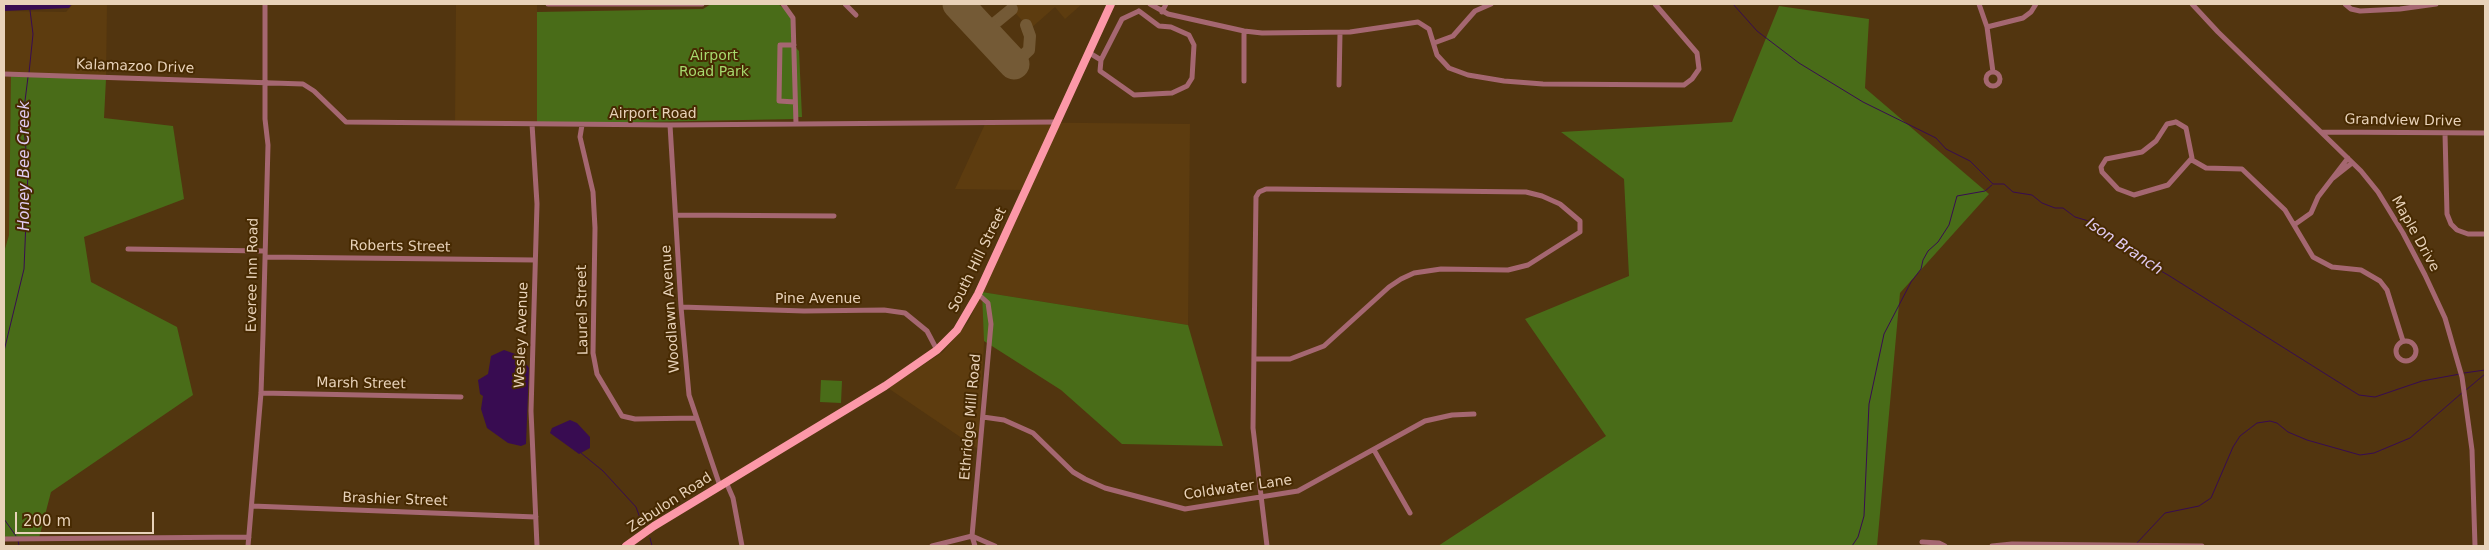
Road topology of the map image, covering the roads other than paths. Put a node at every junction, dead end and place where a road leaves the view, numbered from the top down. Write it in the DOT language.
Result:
graph roads {
  1 [pos="266,4"];
  2 [pos="548,4"];
  3 [pos="702,4"];
  4 [pos="783,4"];
  5 [pos="845,4"];
  6 [pos="1111,4"];
  7 [pos="1150,4"];
  8 [pos="1166,4"];
  9 [pos="1491,4"];
  10 [pos="1655,4"];
  11 [pos="1979,4"];
  12 [pos="2036,4"];
  13 [pos="2192,4"];
  14 [pos="2344,4"];
  15 [pos="2436,4"];
  16 [pos="1162,12"];
  17 [pos="856,15"];
  18 [pos="1987,27"];
  19 [pos="1244,31"];
  20 [pos="1340,33"];
  21 [pos="1434,43"];
  22 [pos="794,45"];
  23 [pos="1088,52"];
  24 [pos="1101,60"];
  25 [pos="1993,72"];
  26 [pos="4,74"];
  27 [pos="1244,81"];
  28 [pos="265,82"];
  29 [pos="1339,85"];
  30 [pos="795,102"];
  31 [pos="1055,122"];
  32 [pos="532,124"];
  33 [pos="796,124"];
  34 [pos="582,125"];
  35 [pos="670,126"];
  36 [pos="2321,132"];
  37 [pos="2445,133"];
  38 [pos="2485,134"];
  39 [pos="2192,160"];
  40 [pos="2350,161"];
  41 [pos="676,215"];
  42 [pos="834,216"];
  43 [pos="2294,225"];
  44 [pos="2485,234"];
  45 [pos="128,249"];
  46 [pos="265,254"];
  47 [pos="535,260"];
  48 [pos="978,294"];
  49 [pos="681,307"];
  50 [pos="2403,341"];
  51 [pos="937,350"];
  52 [pos="1254,359"];
  53 [pos="261,393"];
  54 [pos="461,397"];
  55 [pos="1474,414"];
  56 [pos="982,417"];
  57 [pos="696,418"];
  58 [pos="1374,450"];
  59 [pos="723,484"];
  60 [pos="1260,499"];
  61 [pos="252,506"];
  62 [pos="1410,513"];
  63 [pos="536,517"];
  64 [pos="972,536"];
  65 [pos="249,537"];
  66 [pos="104,538"];
  67 [pos="4,539"];
  68 [pos="1922,542"];
  69 [pos="2030,545"];
  70 [pos="104,546"];
  71 [pos="248,546"];
  72 [pos="537,546"];
  73 [pos="626,546"];
  74 [pos="742,546"];
  75 [pos="932,546"];
  76 [pos="975,546"];
  77 [pos="995,546"];
  78 [pos="1268,546"];
  79 [pos="1945,546"];
  80 [pos="1992,546"];
  81 [pos="2125,546"];
  82 [pos="2202,546"];
  83 [pos="2475,546"];
  1 -- 28 [label="street, Everee Inn Road"];
  2 -- 3 [label="street"];
  4 -- 22 [label="street"];
  5 -- 17 [label="street"];
  6 -- 23 [label="main road, South Hill Street"];
  7 -- 16 [label="street"];
  8 -- 16 [label="street"];
  9 -- 21 [label="street"];
  10 -- 21 [label="street"];
  11 -- 18 [label="street"];
  12 -- 18 [label="street"];
  13 -- 36 [label="street, Maple Drive"];
  14 -- 15 [label="street"];
  16 -- 19 [label="street"];
  18 -- 25 [label="street"];
  19 -- 20 [label="street"];
  19 -- 27 [label="street"];
  20 -- 21 [label="street"];
  20 -- 29 [label="street"];
  22 -- 30 [label="street"];
  22 -- 30 [label="street"];
  23 -- 24 [label="street"];
  23 -- 31 [label="main road, South Hill Street"];
  24 -- 24 [label="street"];
  26 -- 28 [label="street, Kalamazoo Drive"];
  28 -- 32 [label="street, Airport Road"];
  28 -- 46 [label="street, Everee Inn Road"];
  30 -- 33 [label="street"];
  31 -- 33 [label="street, Airport Road"];
  31 -- 48 [label="main road, South Hill Street"];
  32 -- 34 [label="street, Airport Road"];
  32 -- 47 [label="street, Wesley Avenue"];
  33 -- 35 [label="street, Airport Road"];
  34 -- 35 [label="street, Airport Road"];
  34 -- 57 [label="street, Laurel Street"];
  35 -- 41 [label="street, Woodlawn Avenue"];
  36 -- 37 [label="street, Grandview Drive"];
  36 -- 40 [label="street, Maple Drive"];
  37 -- 38 [label="street, Grandview Drive"];
  37 -- 44 [label="street"];
  39 -- 39 [label="street"];
  39 -- 43 [label="street"];
  40 -- 43 [label="street"];
  40 -- 83 [label="street, Maple Drive"];
  41 -- 42 [label="street"];
  41 -- 49 [label="street, Woodlawn Avenue"];
  43 -- 50 [label="street"];
  45 -- 46 [label="street, Roberts Street"];
  46 -- 47 [label="street, Roberts Street"];
  46 -- 53 [label="street, Everee Inn Road"];
  47 -- 63 [label="street, Wesley Avenue"];
  48 -- 51 [label="main road, South Hill Street"];
  48 -- 56 [label="street, Ethridge Mill Road"];
  49 -- 51 [label="street, Pine Avenue"];
  49 -- 57 [label="street, Woodlawn Avenue"];
  50 -- 50 [label="street"];
  51 -- 59 [label="main road, South Hill Street"];
  52 -- 52 [label="street"];
  52 -- 60 [label="street"];
  53 -- 54 [label="street, Marsh Street"];
  53 -- 61 [label="street, Everee Inn Road"];
  55 -- 58 [label="street, Coldwater Lane"];
  56 -- 60 [label="street, Coldwater Lane"];
  56 -- 64 [label="street, Ethridge Mill Road"];
  57 -- 59 [label="street, Woodlawn Avenue"];
  58 -- 60 [label="street, Coldwater Lane"];
  58 -- 62 [label="street"];
  59 -- 73 [label="main road, Zebulon Road"];
  59 -- 74 [label="street, Woodlawn Avenue"];
  60 -- 78 [label="street"];
  61 -- 63 [label="street, Brashier Street"];
  61 -- 65 [label="street, Everee Inn Road"];
  63 -- 72 [label="street, Wesley Avenue"];
  64 -- 75 [label="street"];
  64 -- 76 [label="street, Ethridge Mill Road"];
  64 -- 77 [label="street"];
  65 -- 66 [label="street"];
  65 -- 71 [label="street, Everee Inn Road"];
  66 -- 67 [label="street"];
  66 -- 70 [label="street"];
  68 -- 79 [label="street"];
  69 -- 80 [label="street"];
  69 -- 81 [label="street"];
  81 -- 82 [label="street"];
}
